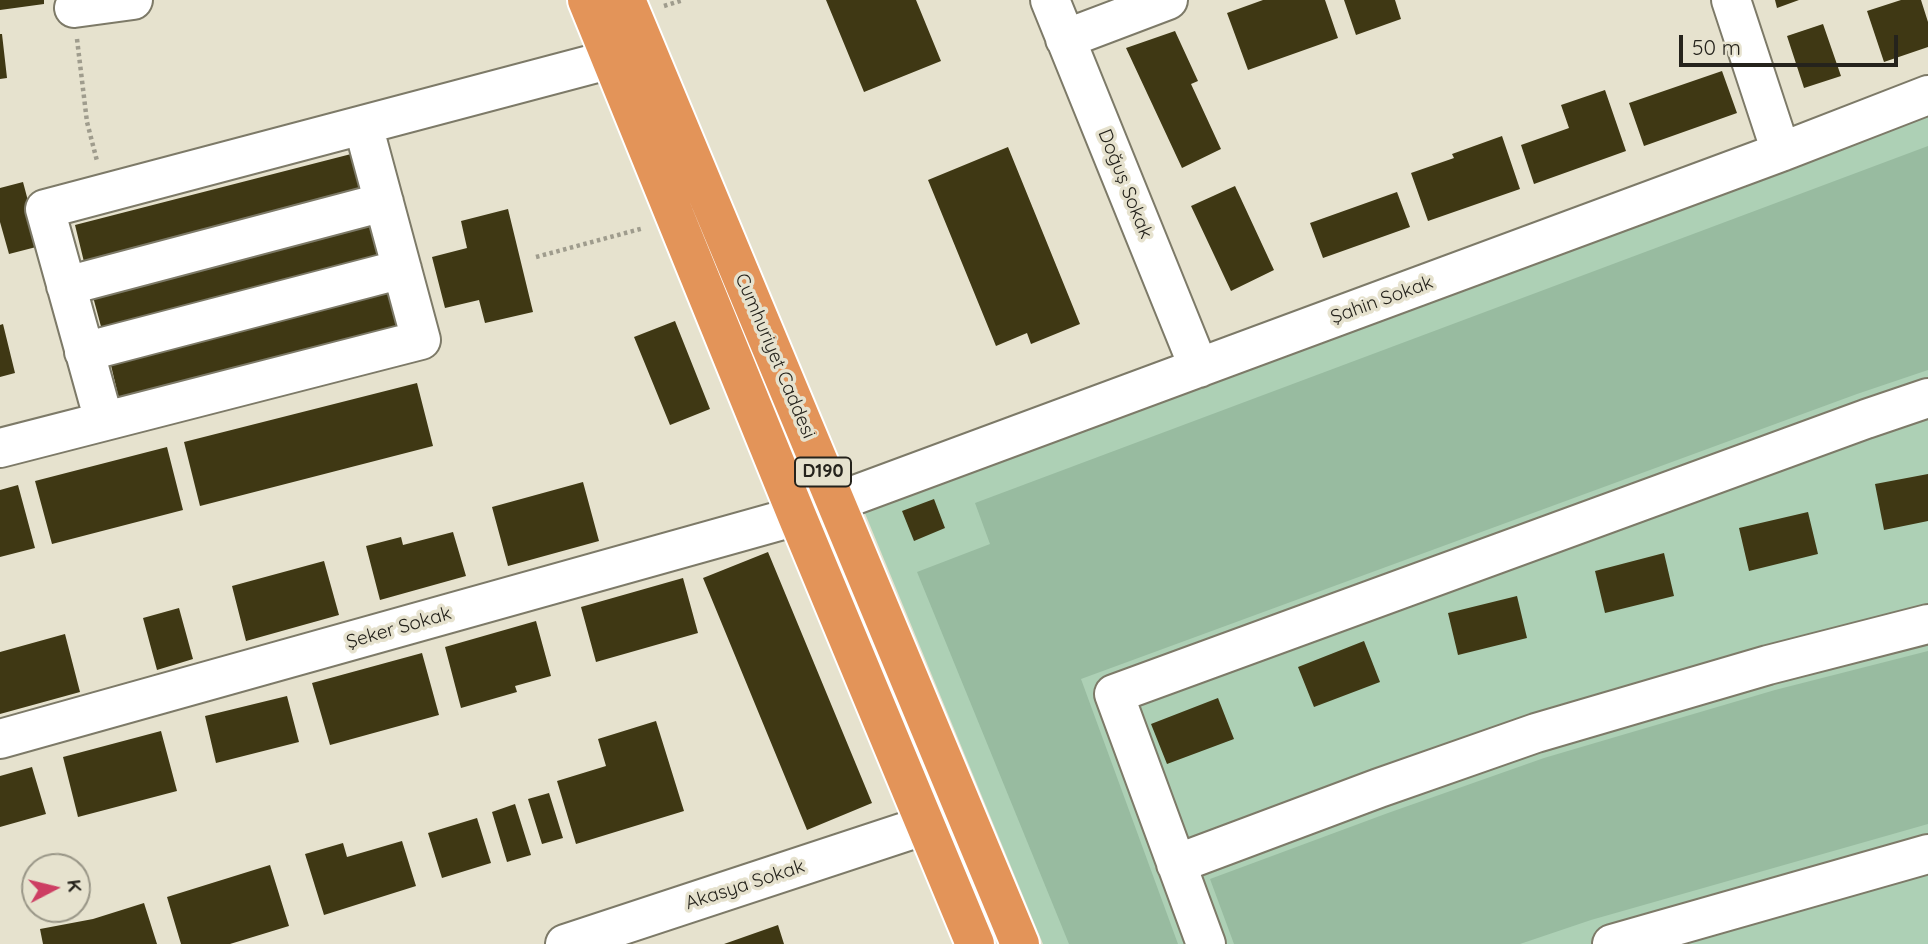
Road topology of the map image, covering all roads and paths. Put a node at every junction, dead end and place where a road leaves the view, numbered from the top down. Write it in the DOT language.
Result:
graph roads {
  1 [pos="133,0"];
  2 [pos="587,0"];
  3 [pos="683,0"];
  4 [pos="1050,0"];
  5 [pos="1168,0"];
  6 [pos="1731,0"];
  7 [pos="639,5"];
  8 [pos="74,8"];
  9 [pos="1065,38"];
  10 [pos="612,59"];
  11 [pos="1928,95"];
  12 [pos="363,125"];
  13 [pos="1781,152"];
  14 [pos="106,193"];
  15 [pos="384,202"];
  16 [pos="655,225"];
  17 [pos="536,257"];
  18 [pos="402,269"];
  19 [pos="66,286"];
  20 [pos="84,352"];
  21 [pos="1199,368"];
  22 [pos="1928,398"];
  23 [pos="104,421"];
  24 [pos="0,448"];
  25 [pos="836,502"];
  26 [pos="797,516"];
  27 [pos="1928,624"];
  28 [pos="0,739"];
  29 [pos="926,825"];
  30 [pos="1928,854"];
  31 [pos="1177,864"];
  32 [pos="565,944"];
  33 [pos="975,944"];
  34 [pos="1020,944"];
  35 [pos="1206,944"];
  36 [pos="1612,944"];
  1 -- 8 [label="street"];
  2 -- 10 [label="highway, Cumhuriyet Caddesi / D190"];
  3 -- 7 [label="path"];
  4 -- 9 [label="street, Doğuş Sokak"];
  5 -- 9 [label="street"];
  6 -- 13 [label="street"];
  7 -- 25 [label="highway, Cumhuriyet Caddesi / D190"];
  8 -- 14 [label="path"];
  9 -- 21 [label="street, Doğuş Sokak"];
  10 -- 12 [label="street"];
  10 -- 26 [label="highway, Cumhuriyet Caddesi / D190"];
  11 -- 13 [label="street, Şahin Sokak"];
  12 -- 14 [label="street"];
  12 -- 15 [label="street"];
  13 -- 21 [label="street, Şahin Sokak"];
  14 -- 19 [label="street"];
  15 -- 18 [label="street"];
  15 -- 19 [label="street"];
  16 -- 17 [label="path"];
  18 -- 20 [label="street"];
  18 -- 23 [label="street"];
  19 -- 20 [label="street"];
  20 -- 23 [label="street"];
  21 -- 25 [label="street, Şahin Sokak"];
  22 -- 31 [label="street"];
  23 -- 24 [label="street"];
  25 -- 34 [label="highway, Cumhuriyet Caddesi / D190"];
  26 -- 28 [label="street, Şeker Sokak"];
  26 -- 29 [label="highway, Cumhuriyet Caddesi / D190"];
  27 -- 31 [label="street"];
  29 -- 32 [label="street, Akasya Sokak"];
  29 -- 33 [label="highway, Cumhuriyet Caddesi / D190"];
  30 -- 36 [label="street"];
  31 -- 35 [label="street"];
}
